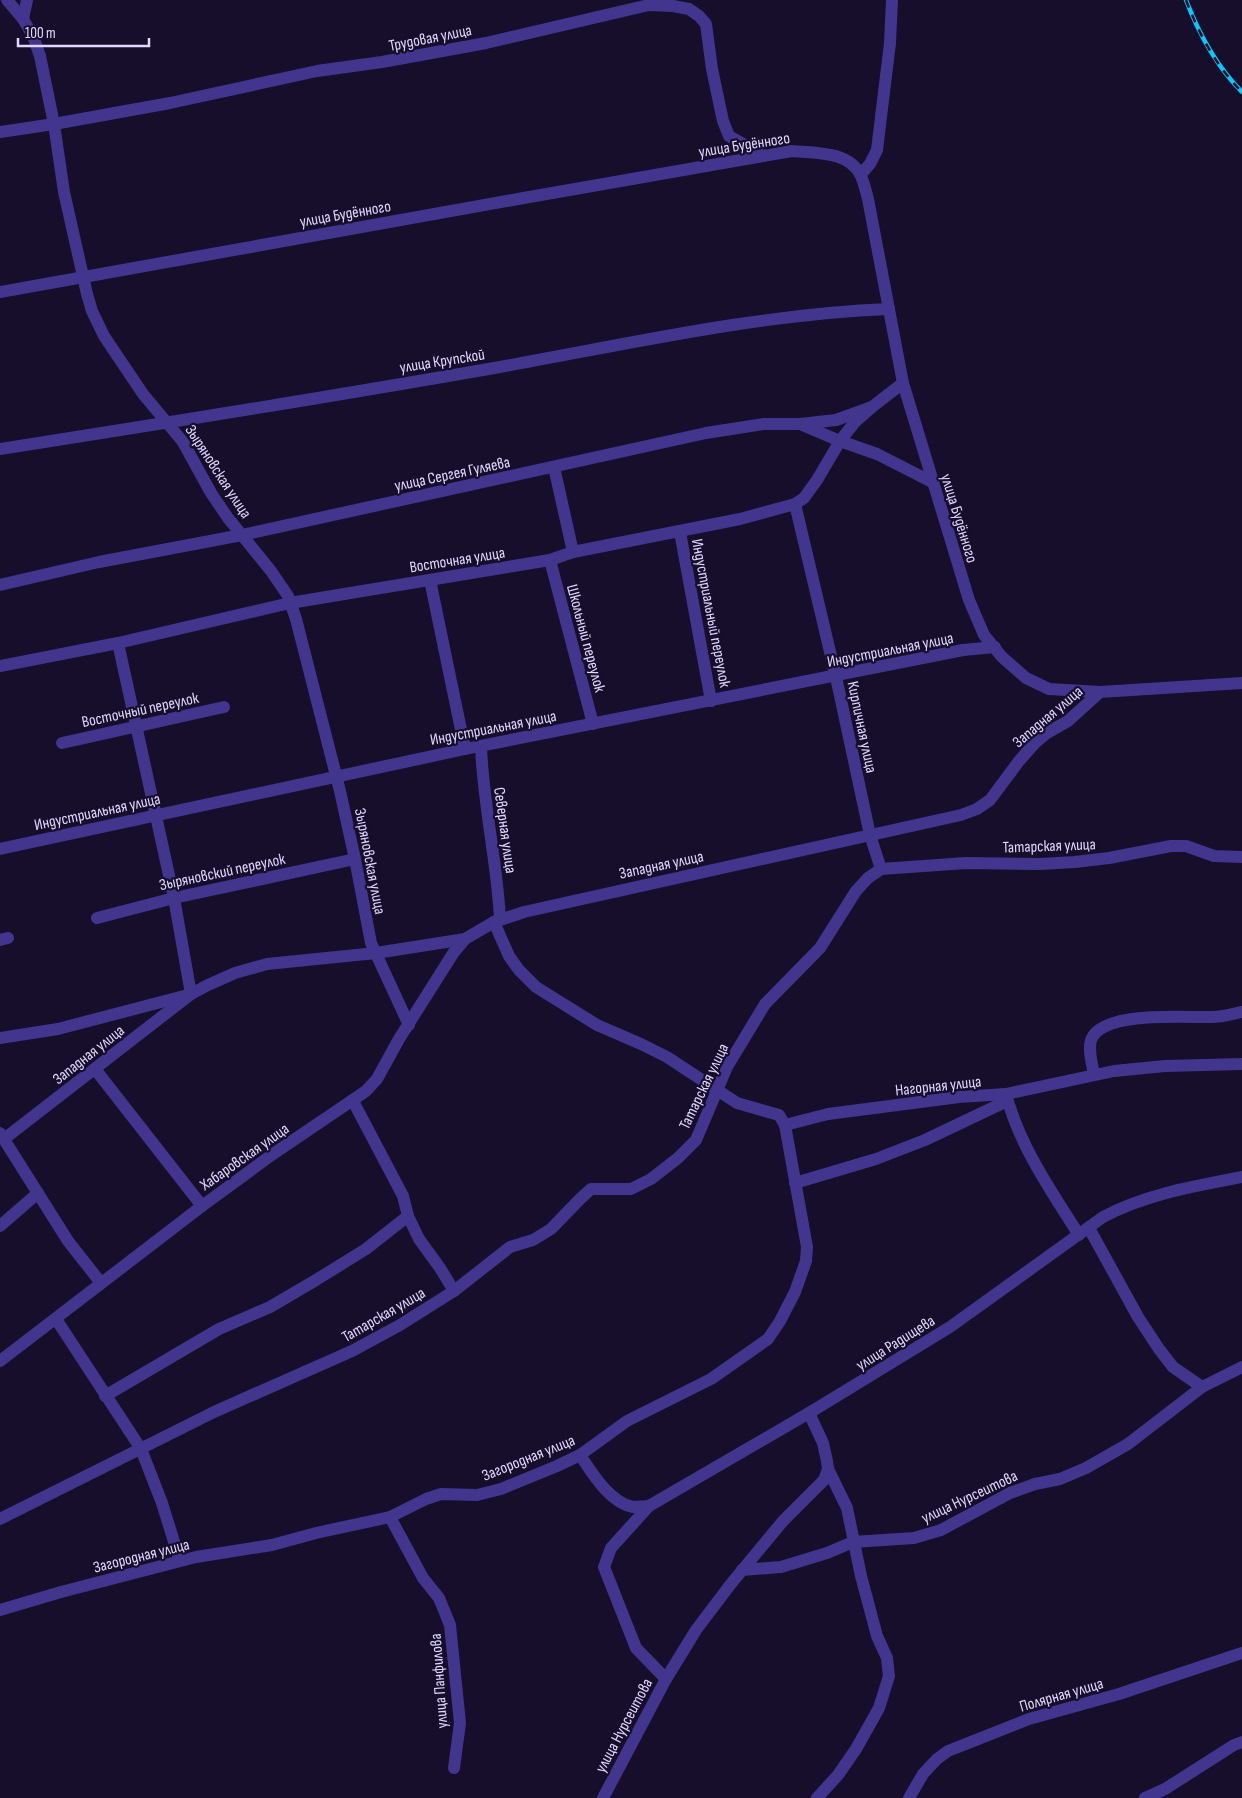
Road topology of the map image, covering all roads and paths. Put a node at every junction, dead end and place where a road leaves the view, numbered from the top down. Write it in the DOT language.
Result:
graph roads {
  1 [pos="7,0"];
  2 [pos="27,0"];
  3 [pos="892,0"];
  4 [pos="23,19"];
  5 [pos="54,124"];
  6 [pos="0,132"];
  7 [pos="764,156"];
  8 [pos="861,174"];
  9 [pos="84,276"];
  10 [pos="0,292"];
  11 [pos="889,309"];
  12 [pos="903,383"];
  13 [pos="872,407"];
  14 [pos="166,423"];
  15 [pos="800,424"];
  16 [pos="840,441"];
  17 [pos="0,449"];
  18 [pos="554,467"];
  19 [pos="932,482"];
  20 [pos="795,504"];
  21 [pos="680,532"];
  22 [pos="242,535"];
  23 [pos="573,552"];
  24 [pos="550,560"];
  25 [pos="430,580"];
  26 [pos="0,585"];
  27 [pos="290,603"];
  28 [pos="118,642"];
  29 [pos="995,648"];
  30 [pos="0,666"];
  31 [pos="836,676"];
  32 [pos="1242,683"];
  33 [pos="1100,692"];
  34 [pos="712,701"];
  35 [pos="224,707"];
  36 [pos="593,724"];
  37 [pos="136,726"];
  38 [pos="62,743"];
  39 [pos="481,746"];
  40 [pos="465,749"];
  41 [pos="336,777"];
  42 [pos="155,815"];
  43 [pos="870,835"];
  44 [pos="0,849"];
  45 [pos="1242,857"];
  46 [pos="355,859"];
  47 [pos="881,869"];
  48 [pos="174,898"];
  49 [pos="97,918"];
  50 [pos="497,920"];
  51 [pos="466,939"];
  52 [pos="376,952"];
  53 [pos="191,994"];
  54 [pos="1242,1012"];
  55 [pos="409,1025"];
  56 [pos="0,1038"];
  57 [pos="1242,1064"];
  58 [pos="95,1069"];
  59 [pos="1094,1074"];
  60 [pos="717,1090"];
  61 [pos="1007,1098"];
  62 [pos="353,1101"];
  63 [pos="785,1125"];
  64 [pos="2,1136"];
  65 [pos="1242,1177"];
  66 [pos="794,1183"];
  67 [pos="38,1193"];
  68 [pos="202,1206"];
  69 [pos="408,1216"];
  70 [pos="0,1226"];
  71 [pos="1084,1231"];
  72 [pos="101,1283"];
  73 [pos="454,1291"];
  74 [pos="56,1319"];
  75 [pos="0,1361"];
  76 [pos="1242,1368"];
  77 [pos="1202,1387"];
  78 [pos="105,1396"];
  79 [pos="809,1413"];
  80 [pos="141,1449"];
  81 [pos="580,1455"];
  82 [pos="828,1469"];
  83 [pos="649,1506"];
  84 [pos="390,1516"];
  85 [pos="0,1519"];
  86 [pos="853,1542"];
  87 [pos="180,1561"];
  88 [pos="742,1570"];
  89 [pos="0,1610"];
  90 [pos="1242,1653"];
  91 [pos="666,1679"];
  92 [pos="1242,1742"];
  93 [pos="454,1768"];
  94 [pos="1166,1793"];
  95 [pos="916,1795"];
  96 [pos="603,1798"];
  97 [pos="817,1798"];
  98 [pos="1145,1798"];
  1 -- 4 [label="street, Зыряновская улица"];
  2 -- 4 [label="street"];
  3 -- 8 [label="street"];
  4 -- 5 [label="street, Зыряновская улица"];
  5 -- 6 [label="street, Трудовая улица"];
  5 -- 7 [label="street, Трудовая улица"];
  5 -- 9 [label="street, Зыряновская улица"];
  7 -- 8 [label="street, улица Будённого"];
  7 -- 9 [label="street, улица Будённого"];
  8 -- 11 [label="street, улица Будённого"];
  9 -- 10 [label="street, улица Будённого"];
  9 -- 14 [label="street, Зыряновская улица"];
  11 -- 12 [label="street, улица Будённого"];
  11 -- 14 [label="street, улица Крупской"];
  12 -- 13 [label="street, улица Сергея Гуляева"];
  12 -- 19 [label="street, улица Будённого"];
  13 -- 15 [label="street, улица Сергея Гуляева"];
  13 -- 16 [label="street, Восточная улица"];
  14 -- 17 [label="street, улица Крупской"];
  14 -- 22 [label="street, Зыряновская улица"];
  15 -- 16 [label="street"];
  15 -- 18 [label="street, улица Сергея Гуляева"];
  16 -- 19 [label="street"];
  16 -- 20 [label="street, Восточная улица"];
  18 -- 22 [label="street, улица Сергея Гуляева"];
  18 -- 23 [label="street"];
  19 -- 29 [label="street, улица Будённого"];
  20 -- 21 [label="street, Восточная улица"];
  20 -- 31 [label="street, Кирпичная улица"];
  21 -- 23 [label="street, Восточная улица"];
  21 -- 34 [label="street, Индустриальный переулок"];
  22 -- 26 [label="street, улица Сергея Гуляева"];
  22 -- 27 [label="street, Зыряновская улица"];
  23 -- 24 [label="street, Восточная улица"];
  24 -- 25 [label="street, Восточная улица"];
  24 -- 36 [label="street, Школьный переулок"];
  25 -- 27 [label="street, Восточная улица"];
  25 -- 40 [label="street"];
  27 -- 28 [label="street, Восточная улица"];
  27 -- 41 [label="street, Зыряновская улица"];
  28 -- 30 [label="street, Восточная улица"];
  28 -- 37 [label="street"];
  29 -- 31 [label="street, Индустриальная улица"];
  29 -- 33 [label="street, улица Будённого"];
  31 -- 34 [label="street, Индустриальная улица"];
  31 -- 43 [label="street, Кирпичная улица"];
  32 -- 33 [label="street, улица Будённого"];
  33 -- 43 [label="street, Западная улица"];
  34 -- 36 [label="street, Индустриальная улица"];
  35 -- 37 [label="street, Восточный переулок"];
  36 -- 39 [label="street, Индустриальная улица"];
  37 -- 38 [label="street, Восточный переулок"];
  37 -- 42 [label="street"];
  39 -- 40 [label="street, Индустриальная улица"];
  39 -- 50 [label="street, Северная улица"];
  40 -- 41 [label="street, Индустриальная улица"];
  41 -- 42 [label="street, Индустриальная улица"];
  41 -- 46 [label="street, Зыряновская улица"];
  42 -- 44 [label="street, Индустриальная улица"];
  42 -- 48 [label="street"];
  43 -- 47 [label="street, Кирпичная улица"];
  43 -- 50 [label="street, Западная улица"];
  45 -- 47 [label="street, Татарская улица"];
  46 -- 48 [label="street, Зыряновский переулок"];
  46 -- 52 [label="street, Зыряновская улица"];
  47 -- 60 [label="street, Татарская улица"];
  48 -- 49 [label="street, Зыряновский переулок"];
  48 -- 53 [label="street"];
  50 -- 51 [label="street, Западная улица"];
  50 -- 60 [label="street"];
  51 -- 52 [label="street, Западная улица"];
  51 -- 55 [label="street, Хабаровская улица"];
  52 -- 53 [label="street, Западная улица"];
  52 -- 55 [label="street, Зыряновская улица"];
  53 -- 56 [label="street, Западная улица"];
  53 -- 58 [label="street, Западная улица"];
  54 -- 59 [label="street"];
  55 -- 62 [label="street, Хабаровская улица"];
  57 -- 59 [label="street, Нагорная улица"];
  58 -- 64 [label="street, Западная улица"];
  58 -- 68 [label="street"];
  59 -- 61 [label="street, Нагорная улица"];
  60 -- 63 [label="street"];
  60 -- 73 [label="street, Татарская улица"];
  61 -- 63 [label="street, Нагорная улица"];
  61 -- 66 [label="street"];
  61 -- 71 [label="street"];
  62 -- 68 [label="street, Хабаровская улица"];
  62 -- 69 [label="street"];
  63 -- 66 [label="street, Загородная улица"];
  64 -- 67 [label="street"];
  65 -- 71 [label="street, улица Радищева"];
  66 -- 81 [label="street, Загородная улица"];
  67 -- 70 [label="street"];
  67 -- 72 [label="street"];
  68 -- 72 [label="street, Хабаровская улица"];
  69 -- 73 [label="street"];
  69 -- 78 [label="street"];
  71 -- 77 [label="street"];
  71 -- 79 [label="street, улица Радищева"];
  72 -- 74 [label="street, Хабаровская улица"];
  73 -- 80 [label="street, Татарская улица"];
  74 -- 75 [label="street, Хабаровская улица"];
  74 -- 78 [label="street"];
  76 -- 77 [label="street, улица Нурсеитова"];
  77 -- 86 [label="street, улица Нурсеитова"];
  78 -- 80 [label="street"];
  79 -- 82 [label="street"];
  79 -- 83 [label="street, улица Радищева"];
  80 -- 85 [label="street, Татарская улица"];
  80 -- 87 [label="street"];
  81 -- 83 [label="street"];
  81 -- 84 [label="street, Загородная улица"];
  82 -- 86 [label="street"];
  82 -- 88 [label="street, улица Нурсеитова"];
  83 -- 91 [label="street, улица Радищева"];
  84 -- 87 [label="street, Загородная улица"];
  84 -- 93 [label="street, улица Панфилова"];
  86 -- 88 [label="street, улица Нурсеитова"];
  86 -- 97 [label="street"];
  87 -- 89 [label="street, Загородная улица"];
  88 -- 91 [label="street, улица Нурсеитова"];
  90 -- 95 [label="street, Полярная улица"];
  91 -- 96 [label="street, улица Нурсеитова"];
  92 -- 94 [label="street"];
  94 -- 98 [label="street"];
}
